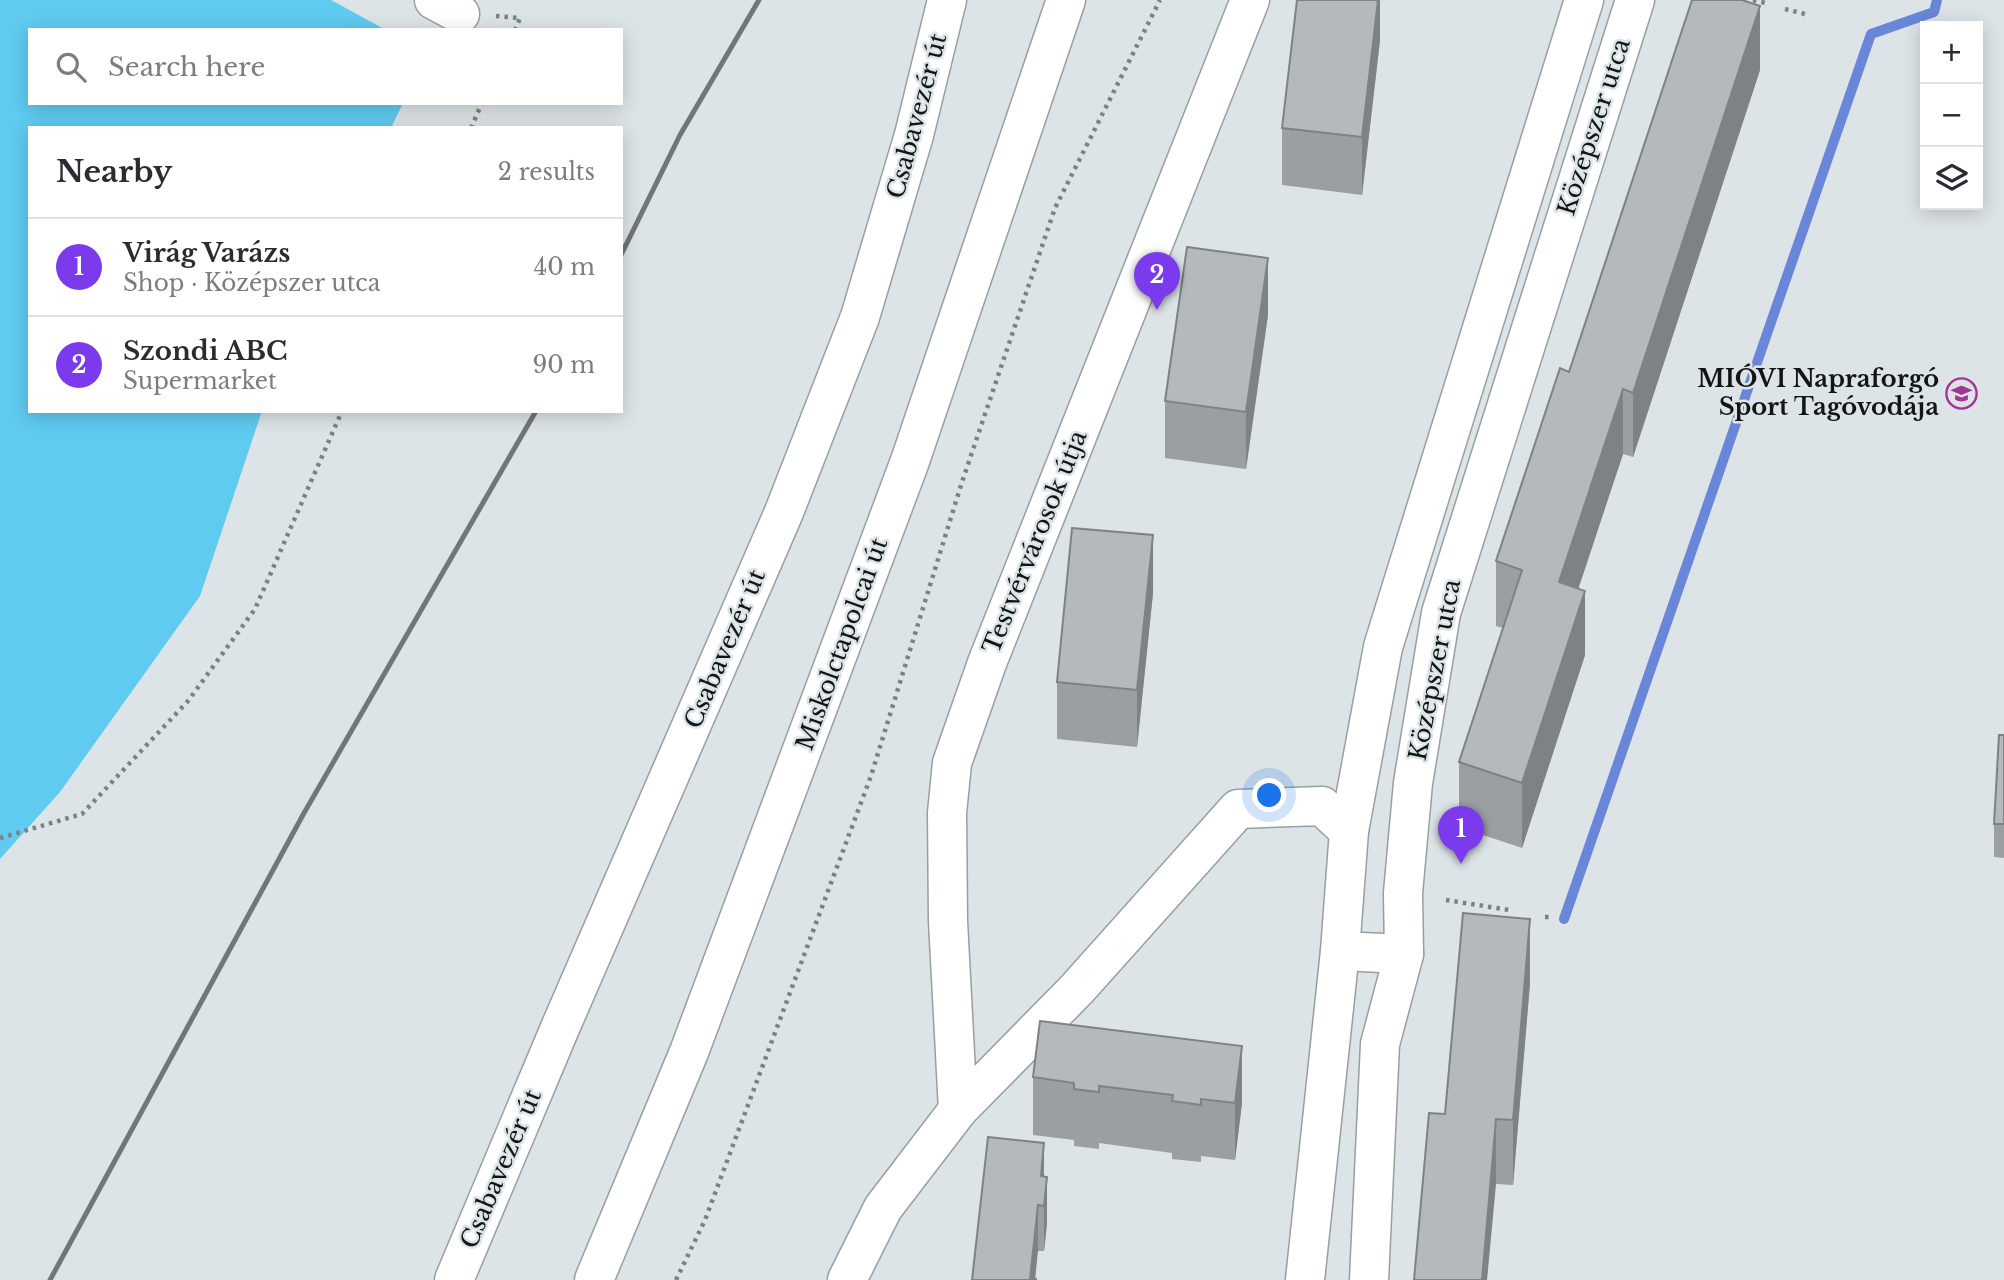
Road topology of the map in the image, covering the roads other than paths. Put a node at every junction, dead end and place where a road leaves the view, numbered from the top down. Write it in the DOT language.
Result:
graph roads {
  1 [pos="947,0"];
  2 [pos="1066,0"];
  3 [pos="1251,0"];
  4 [pos="1584,0"];
  5 [pos="1634,0"];
  6 [pos="1349,831"];
  7 [pos="1340,951"];
  8 [pos="1404,954"];
  9 [pos="958,1110"];
  10 [pos="454,1280"];
  11 [pos="594,1280"];
  12 [pos="847,1280"];
  13 [pos="1305,1280"];
  14 [pos="1369,1280"];
  1 -- 10 [label="street, Csabavezér út"];
  2 -- 11 [label="street, Miskolctapolcai út"];
  3 -- 9 [label="street, Testvérvárosok útja"];
  4 -- 6 [label="street, Középszer utca"];
  5 -- 8 [label="street, Középszer utca"];
  6 -- 7 [label="street, Középszer utca"];
  6 -- 9 [label="street"];
  7 -- 8 [label="street"];
  7 -- 13 [label="street, Középszer utca"];
  8 -- 14 [label="street, Középszer utca"];
  9 -- 12 [label="street"];
}
